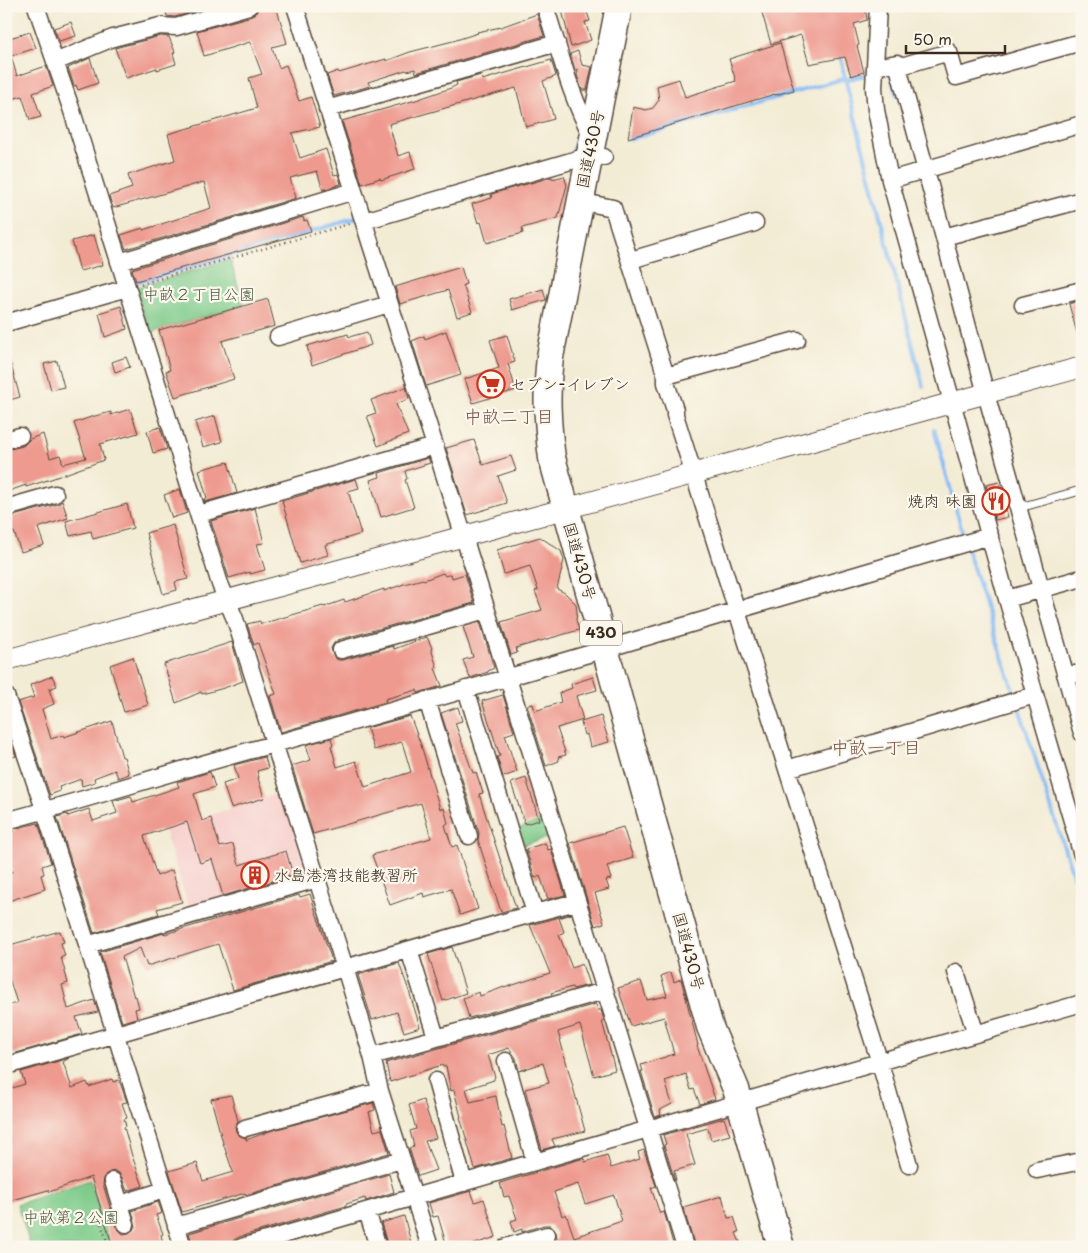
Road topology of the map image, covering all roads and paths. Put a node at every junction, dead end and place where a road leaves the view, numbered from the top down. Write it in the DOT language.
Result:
graph roads {
  1 [pos="36,6"];
  2 [pos="249,6"];
  3 [pos="295,6"];
  4 [pos="546,6"];
  5 [pos="619,6"];
  6 [pos="634,6"];
  7 [pos="877,8"];
  8 [pos="557,43"];
  9 [pos="1074,44"];
  10 [pos="55,62"];
  11 [pos="875,67"];
  12 [pos="898,67"];
  13 [pos="328,109"];
  14 [pos="1082,124"];
  15 [pos="598,150"];
  16 [pos="922,168"];
  17 [pos="890,180"];
  18 [pos="354,191"];
  19 [pos="1082,200"];
  20 [pos="587,203"];
  21 [pos="364,221"];
  22 [pos="755,223"];
  23 [pos="944,238"];
  24 [pos="631,260"];
  25 [pos="119,262"];
  26 [pos="127,288"];
  27 [pos="1082,290"];
  28 [pos="389,304"];
  29 [pos="1023,305"];
  30 [pos="6,323"];
  31 [pos="278,337"];
  32 [pos="797,340"];
  33 [pos="1082,367"];
  34 [pos="666,376"];
  35 [pos="986,394"];
  36 [pos="952,403"];
  37 [pos="435,446"];
  38 [pos="694,474"];
  39 [pos="1082,490"];
  40 [pos="55,494"];
  41 [pos="574,507"];
  42 [pos="6,508"];
  43 [pos="1018,508"];
  44 [pos="198,514"];
  45 [pos="990,536"];
  46 [pos="464,537"];
  47 [pos="1082,578"];
  48 [pos="1039,593"];
  49 [pos="1008,600"];
  50 [pos="228,601"];
  51 [pos="736,606"];
  52 [pos="486,610"];
  53 [pos="614,646"];
  54 [pos="341,650"];
  55 [pos="6,660"];
  56 [pos="1065,674"];
  57 [pos="1082,674"];
  58 [pos="506,677"];
  59 [pos="466,689"];
  60 [pos="6,696"];
  61 [pos="1023,698"];
  62 [pos="427,700"];
  63 [pos="1082,733"];
  64 [pos="274,744"];
  65 [pos="787,769"];
  66 [pos="40,809"];
  67 [pos="6,821"];
  68 [pos="469,836"];
  69 [pos="1082,855"];
  70 [pos="317,879"];
  71 [pos="576,902"];
  72 [pos="535,913"];
  73 [pos="87,946"];
  74 [pos="409,950"];
  75 [pos="345,968"];
  76 [pos="956,972"];
  77 [pos="604,991"];
  78 [pos="1082,1003"];
  79 [pos="976,1034"];
  80 [pos="110,1035"];
  81 [pos="436,1037"];
  82 [pos="372,1056"];
  83 [pos="879,1059"];
  84 [pos="506,1061"];
  85 [pos="6,1066"];
  86 [pos="436,1081"];
  87 [pos="380,1091"];
  88 [pos="748,1101"];
  89 [pos="245,1128"];
  90 [pos="647,1129"];
  91 [pos="401,1160"];
  92 [pos="1082,1161"];
  93 [pos="535,1162"];
  94 [pos="910,1165"];
  95 [pos="1037,1170"];
  96 [pos="114,1181"];
  97 [pos="464,1183"];
  98 [pos="161,1191"];
  99 [pos="413,1197"];
  100 [pos="120,1204"];
  101 [pos="367,1211"];
  102 [pos="101,1224"];
  103 [pos="126,1224"];
  104 [pos="176,1226"];
  105 [pos="547,1235"];
  106 [pos="246,1246"];
  107 [pos="109,1247"];
  108 [pos="183,1247"];
  109 [pos="378,1247"];
  110 [pos="430,1247"];
  111 [pos="506,1247"];
  112 [pos="685,1247"];
  113 [pos="781,1247"];
  114 [pos="797,1247"];
  1 -- 10 [label="street"];
  2 -- 10 [label="street"];
  3 -- 13 [label="street"];
  4 -- 8 [label="street"];
  5 -- 15 [label="highway, 国道430号 / 430"];
  6 -- 15 [label="highway, 国道430号 / 430"];
  7 -- 11 [label="street"];
  8 -- 13 [label="street"];
  8 -- 15 [label="street"];
  9 -- 12 [label="street"];
  10 -- 25 [label="street"];
  11 -- 12 [label="street"];
  11 -- 17 [label="street"];
  12 -- 16 [label="street"];
  13 -- 18 [label="street"];
  14 -- 16 [label="street"];
  15 -- 20 [label="highway, 国道430号 / 430"];
  15 -- 21 [label="street"];
  16 -- 17 [label="street"];
  16 -- 23 [label="street"];
  17 -- 36 [label="street"];
  18 -- 21 [label="street"];
  18 -- 25 [label="street"];
  19 -- 23 [label="street"];
  20 -- 24 [label="street"];
  20 -- 41 [label="highway, 国道430号 / 430"];
  21 -- 26 [label="path"];
  21 -- 28 [label="street"];
  22 -- 24 [label="street"];
  23 -- 35 [label="street"];
  24 -- 34 [label="street"];
  25 -- 26 [label="street"];
  26 -- 30 [label="street"];
  26 -- 44 [label="street"];
  27 -- 29 [label="street"];
  28 -- 31 [label="street"];
  28 -- 37 [label="street"];
  32 -- 34 [label="street"];
  33 -- 35 [label="street"];
  34 -- 38 [label="street"];
  35 -- 36 [label="street"];
  35 -- 43 [label="street"];
  36 -- 38 [label="street"];
  36 -- 45 [label="street"];
  37 -- 44 [label="street"];
  37 -- 46 [label="street"];
  38 -- 41 [label="street"];
  38 -- 51 [label="street"];
  39 -- 43 [label="lane"];
  40 -- 42 [label="street"];
  41 -- 46 [label="street"];
  41 -- 53 [label="highway, 国道430号 / 430"];
  43 -- 48 [label="street"];
  44 -- 50 [label="street"];
  45 -- 49 [label="street"];
  45 -- 51 [label="street"];
  46 -- 50 [label="street"];
  46 -- 52 [label="street"];
  47 -- 48 [label="street"];
  48 -- 49 [label="street"];
  48 -- 56 [label="street"];
  49 -- 61 [label="street"];
  50 -- 55 [label="street"];
  50 -- 64 [label="street"];
  51 -- 53 [label="street"];
  51 -- 65 [label="street"];
  52 -- 54 [label="street"];
  52 -- 58 [label="street"];
  53 -- 58 [label="street"];
  53 -- 88 [label="highway, 国道430号 / 430"];
  56 -- 57 [label="street"];
  56 -- 63 [label="street"];
  58 -- 59 [label="street"];
  58 -- 71 [label="street"];
  59 -- 62 [label="street"];
  59 -- 72 [label="street"];
  60 -- 66 [label="street"];
  61 -- 65 [label="street"];
  61 -- 69 [label="street"];
  62 -- 64 [label="street"];
  62 -- 68 [label="street"];
  64 -- 66 [label="street"];
  64 -- 70 [label="street"];
  65 -- 83 [label="street"];
  66 -- 67 [label="street"];
  66 -- 73 [label="street"];
  70 -- 73 [label="street"];
  70 -- 75 [label="street"];
  71 -- 72 [label="street"];
  71 -- 77 [label="street"];
  72 -- 74 [label="street"];
  73 -- 80 [label="street"];
  74 -- 75 [label="street"];
  74 -- 81 [label="street"];
  75 -- 80 [label="street"];
  75 -- 82 [label="street"];
  76 -- 79 [label="street"];
  77 -- 81 [label="street"];
  77 -- 90 [label="street"];
  78 -- 79 [label="street"];
  79 -- 83 [label="street"];
  80 -- 85 [label="street"];
  80 -- 98 [label="street"];
  81 -- 82 [label="street"];
  82 -- 87 [label="street"];
  83 -- 88 [label="street"];
  83 -- 94 [label="street"];
  84 -- 93 [label="street"];
  86 -- 97 [label="street"];
  87 -- 89 [label="street"];
  87 -- 91 [label="street"];
  88 -- 90 [label="street"];
  88 -- 113 [label="highway, 国道430号 / 430"];
  88 -- 114 [label="highway, 国道430号 / 430"];
  90 -- 93 [label="street"];
  90 -- 112 [label="street"];
  91 -- 99 [label="street"];
  91 -- 104 [label="street"];
  92 -- 95 [label="street"];
  93 -- 97 [label="street"];
  96 -- 100 [label="street"];
  97 -- 99 [label="street"];
  98 -- 100 [label="street"];
  98 -- 104 [label="street"];
  99 -- 101 [label="street"];
  99 -- 110 [label="street"];
  100 -- 103 [label="street"];
  101 -- 106 [label="street"];
  101 -- 109 [label="street"];
  102 -- 107 [label="path"];
  104 -- 108 [label="street"];
  105 -- 111 [label="street"];
}
